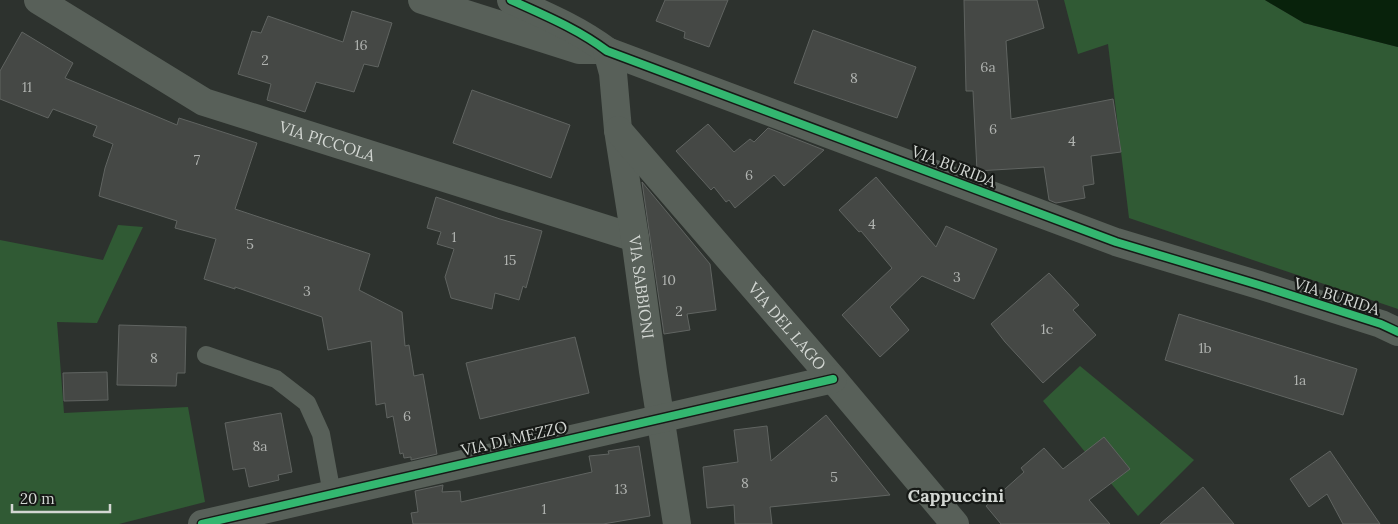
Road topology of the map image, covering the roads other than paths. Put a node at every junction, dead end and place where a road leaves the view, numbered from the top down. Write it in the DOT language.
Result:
graph roads {
  1 [pos="38,0"];
  2 [pos="422,0"];
  3 [pos="511,0"];
  4 [pos="607,50"];
  5 [pos="618,130"];
  6 [pos="635,238"];
  7 [pos="1398,332"];
  8 [pos="206,355"];
  9 [pos="833,379"];
  10 [pos="660,419"];
  11 [pos="332,494"];
  12 [pos="202,524"];
  13 [pos="677,524"];
  14 [pos="955,524"];
  1 -- 6 [label="street, VIA PICCOLA"];
  2 -- 4 [label="street"];
  3 -- 4 [label="street, VIA BURIDA"];
  4 -- 5 [label="street, VIA SABBIONI"];
  4 -- 7 [label="street, VIA BURIDA"];
  5 -- 6 [label="street, VIA SABBIONI"];
  5 -- 9 [label="street, VIA DEL LAGO"];
  6 -- 10 [label="street, VIA SABBIONI"];
  8 -- 11 [label="lane"];
  9 -- 10 [label="street, VIA DI MEZZO"];
  9 -- 14 [label="street, VIA DEL LAGO"];
  10 -- 11 [label="street, VIA DI MEZZO"];
  10 -- 13 [label="street, VIA SABBIONI"];
  11 -- 12 [label="street, VIA DI MEZZO"];
}
